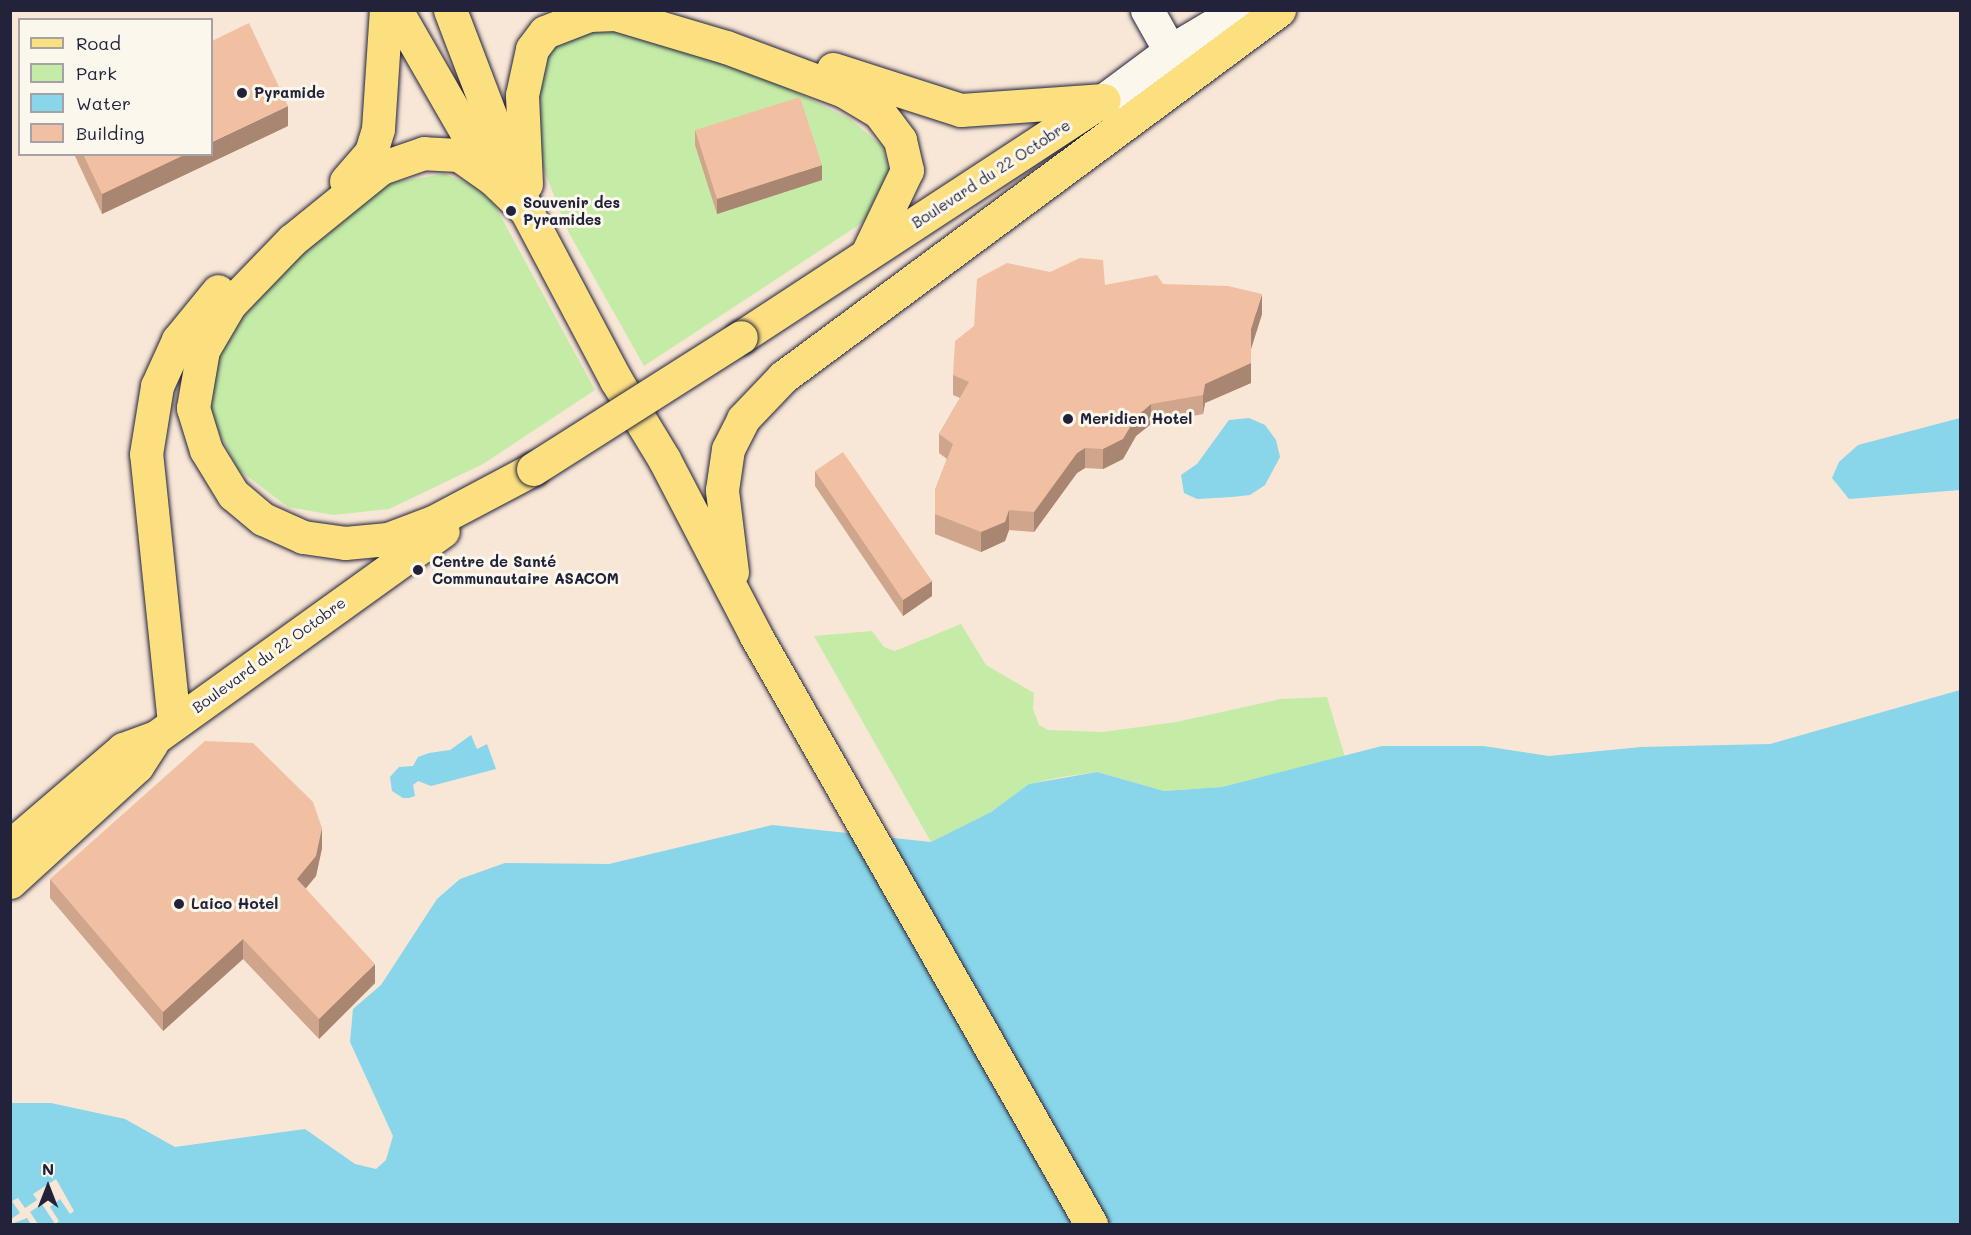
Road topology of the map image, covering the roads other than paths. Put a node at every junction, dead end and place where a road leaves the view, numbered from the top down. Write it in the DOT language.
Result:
graph roads {
  1 [pos="386,10"];
  2 [pos="396,10"];
  3 [pos="450,10"];
  4 [pos="656,10"];
  5 [pos="1148,10"];
  6 [pos="1239,10"];
  7 [pos="1280,10"];
  8 [pos="1170,51"];
  9 [pos="1104,100"];
  10 [pos="493,179"];
  11 [pos="527,212"];
  12 [pos="867,254"];
  13 [pos="533,469"];
  14 [pos="750,622"];
  15 [pos="165,730"];
  16 [pos="10,846"];
  17 [pos="10,882"];
  18 [pos="1091,1224"];
  1 -- 15 [label="main road"];
  2 -- 10 [label="main road"];
  3 -- 11 [label="main road"];
  4 -- 9 [label="main road"];
  5 -- 8 [label="street"];
  6 -- 8 [label="street, Boulevard du 22 Octobre"];
  7 -- 14 [label="main road"];
  8 -- 9 [label="street, Boulevard du 22 Octobre"];
  9 -- 12 [label="main road, Boulevard du 22 Octobre"];
  10 -- 11 [label="main road"];
  10 -- 13 [label="main road"];
  11 -- 12 [label="main road"];
  11 -- 14 [label="main road"];
  12 -- 13 [label="main road, Boulevard du 22 Octobre, bridge"];
  13 -- 15 [label="main road, Boulevard du 22 Octobre"];
  14 -- 18 [label="main road"];
  15 -- 16 [label="main road, Boulevard du 22 Octobre"];
  15 -- 17 [label="main road"];
}
